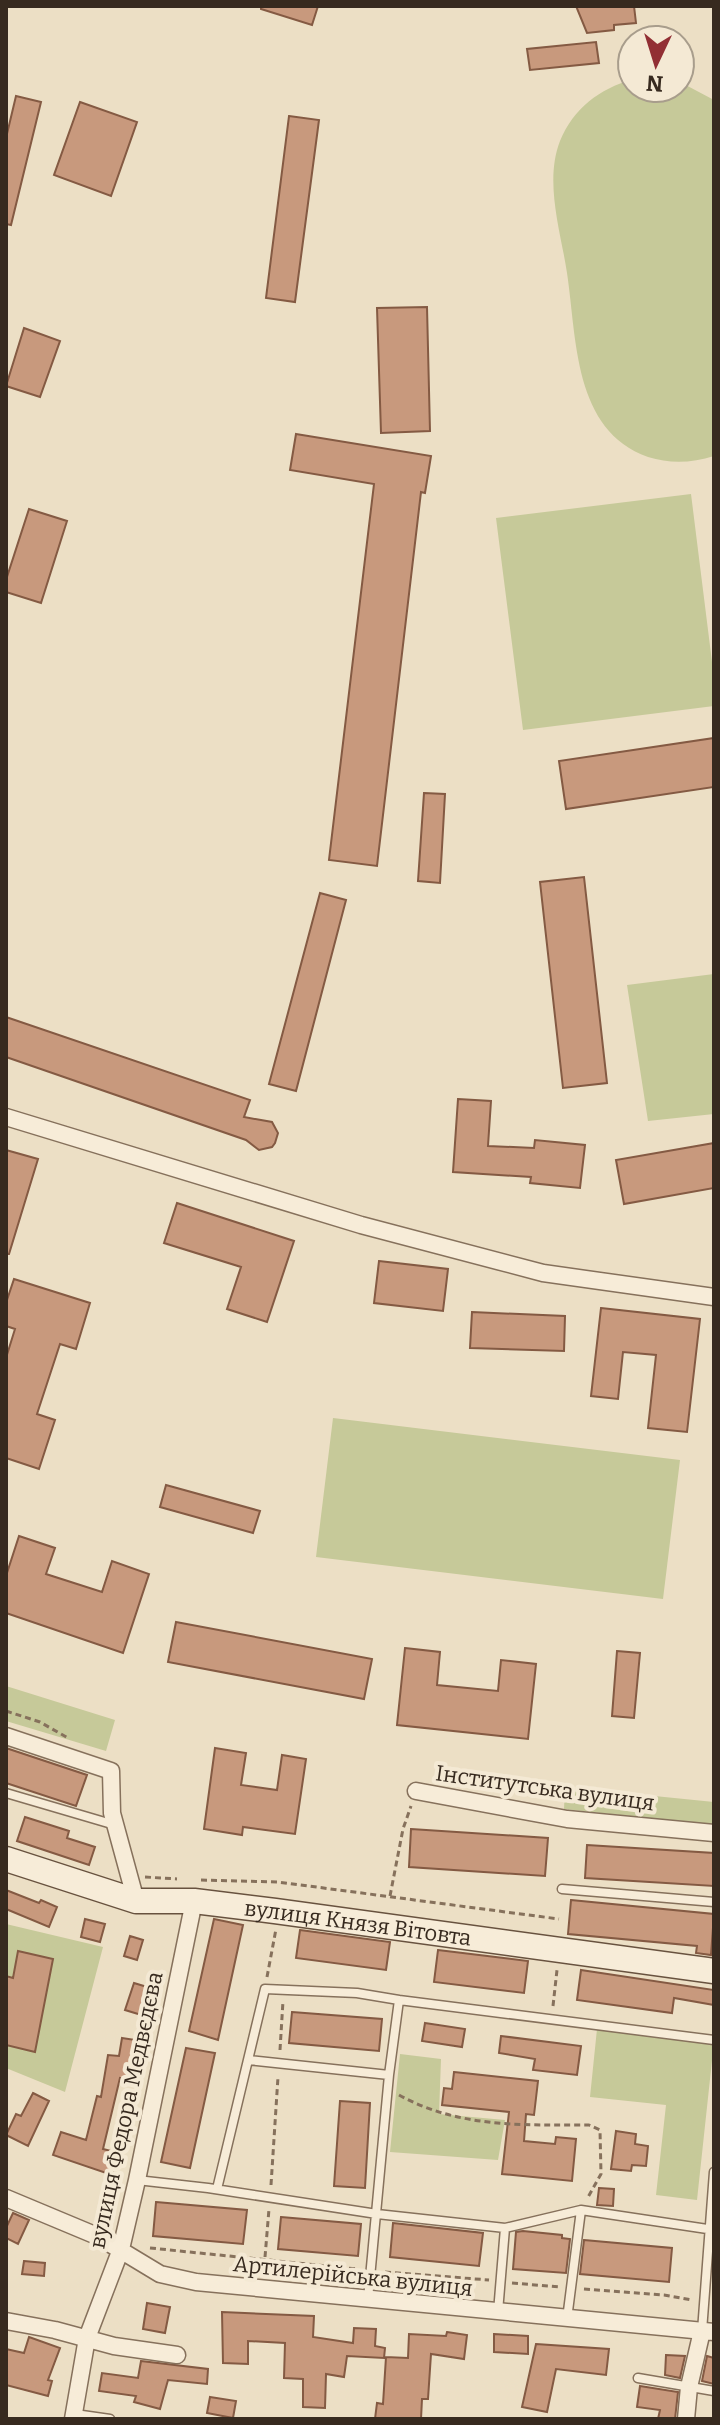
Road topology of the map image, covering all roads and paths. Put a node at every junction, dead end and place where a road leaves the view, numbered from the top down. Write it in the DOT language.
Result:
graph roads {
  1 [pos="6,1117"];
  2 [pos="714,1297"];
  3 [pos="6,1736"];
  4 [pos="416,1791"];
  5 [pos="6,1793"];
  6 [pos="115,1825"];
  7 [pos="714,1833"];
  8 [pos="6,1859"];
  9 [pos="130,1877"];
  10 [pos="194,1887"];
  11 [pos="562,1889"];
  12 [pos="390,1896"];
  13 [pos="136,1901"];
  14 [pos="714,1902"];
  15 [pos="279,1911"];
  16 [pos="559,1919"];
  17 [pos="558,1962"];
  18 [pos="714,1971"];
  19 [pos="265,1989"];
  20 [pos="283,1989"];
  21 [pos="399,2000"];
  22 [pos="552,2019"];
  23 [pos="714,2040"];
  24 [pos="248,2060"];
  25 [pos="279,2063"];
  26 [pos="389,2075"];
  27 [pos="387,2089"];
  28 [pos="714,2172"];
  29 [pos="137,2180"];
  30 [pos="217,2189"];
  31 [pos="6,2198"];
  32 [pos="270,2198"];
  33 [pos="581,2210"];
  34 [pos="377,2214"];
  35 [pos="505,2228"];
  36 [pos="711,2230"];
  37 [pos="147,2247"];
  38 [pos="121,2249"];
  39 [pos="265,2259"];
  40 [pos="371,2271"];
  41 [pos="501,2281"];
  42 [pos="571,2288"];
  43 [pos="368,2300"];
  44 [pos="704,2302"];
  45 [pos="498,2313"];
  46 [pos="567,2319"];
  47 [pos="6,2321"];
  48 [pos="708,2331"];
  49 [pos="87,2338"];
  50 [pos="177,2355"];
  51 [pos="638,2378"];
  52 [pos="689,2387"];
  53 [pos="714,2391"];
  54 [pos="74,2416"];
  55 [pos="110,2419"];
  56 [pos="686,2419"];
  1 -- 2 [label="street"];
  3 -- 6 [label="street"];
  4 -- 7 [label="street, Інститутська вулиця"];
  4 -- 12 [label="path"];
  5 -- 6 [label="lane"];
  6 -- 9 [label="street"];
  8 -- 13 [label="street, вулиця Князя Вітовта"];
  9 -- 10 [label="path"];
  9 -- 13 [label="street"];
  10 -- 12 [label="path"];
  10 -- 13 [label="street, вулиця Князя Вітовта"];
  10 -- 15 [label="street, вулиця Князя Вітовта"];
  10 -- 29 [label="street, вулиця Федора Медвєдєва"];
  11 -- 14 [label="lane"];
  12 -- 16 [label="path"];
  15 -- 18 [label="street, вулиця Князя Вітовта"];
  15 -- 19 [label="path"];
  17 -- 22 [label="path"];
  19 -- 20 [label="lane"];
  19 -- 24 [label="lane"];
  20 -- 21 [label="lane"];
  20 -- 25 [label="path"];
  21 -- 22 [label="lane"];
  21 -- 26 [label="lane"];
  22 -- 23 [label="lane"];
  24 -- 25 [label="lane"];
  24 -- 30 [label="lane"];
  25 -- 26 [label="lane"];
  25 -- 32 [label="path"];
  26 -- 27 [label="lane"];
  27 -- 33 [label="path"];
  27 -- 34 [label="lane"];
  28 -- 36 [label="lane"];
  29 -- 30 [label="lane"];
  29 -- 38 [label="street, вулиця Федора Медвєдєва"];
  30 -- 32 [label="lane"];
  31 -- 38 [label="street, Артилерійська вулиця"];
  32 -- 34 [label="lane"];
  32 -- 39 [label="path"];
  33 -- 35 [label="lane"];
  33 -- 36 [label="lane"];
  33 -- 42 [label="lane"];
  34 -- 35 [label="lane"];
  34 -- 40 [label="lane"];
  35 -- 41 [label="lane"];
  36 -- 44 [label="lane"];
  37 -- 39 [label="path"];
  38 -- 43 [label="street, Артилерійська вулиця"];
  38 -- 49 [label="street, вулиця Федора Медвєдєва"];
  39 -- 40 [label="path"];
  40 -- 41 [label="path"];
  40 -- 43 [label="lane"];
  41 -- 42 [label="path"];
  41 -- 45 [label="lane"];
  42 -- 44 [label="path"];
  42 -- 46 [label="lane"];
  43 -- 45 [label="street, Артилерійська вулиця"];
  44 -- 48 [label="lane"];
  45 -- 46 [label="street, Артилерійська вулиця"];
  46 -- 48 [label="street, Артилерійська вулиця"];
  47 -- 49 [label="street"];
  48 -- 52 [label="street"];
  49 -- 50 [label="street"];
  49 -- 54 [label="street, вулиця Федора Медвєдєва"];
  51 -- 52 [label="lane"];
  52 -- 53 [label="lane"];
  52 -- 56 [label="street"];
  54 -- 55 [label="lane"];
}
